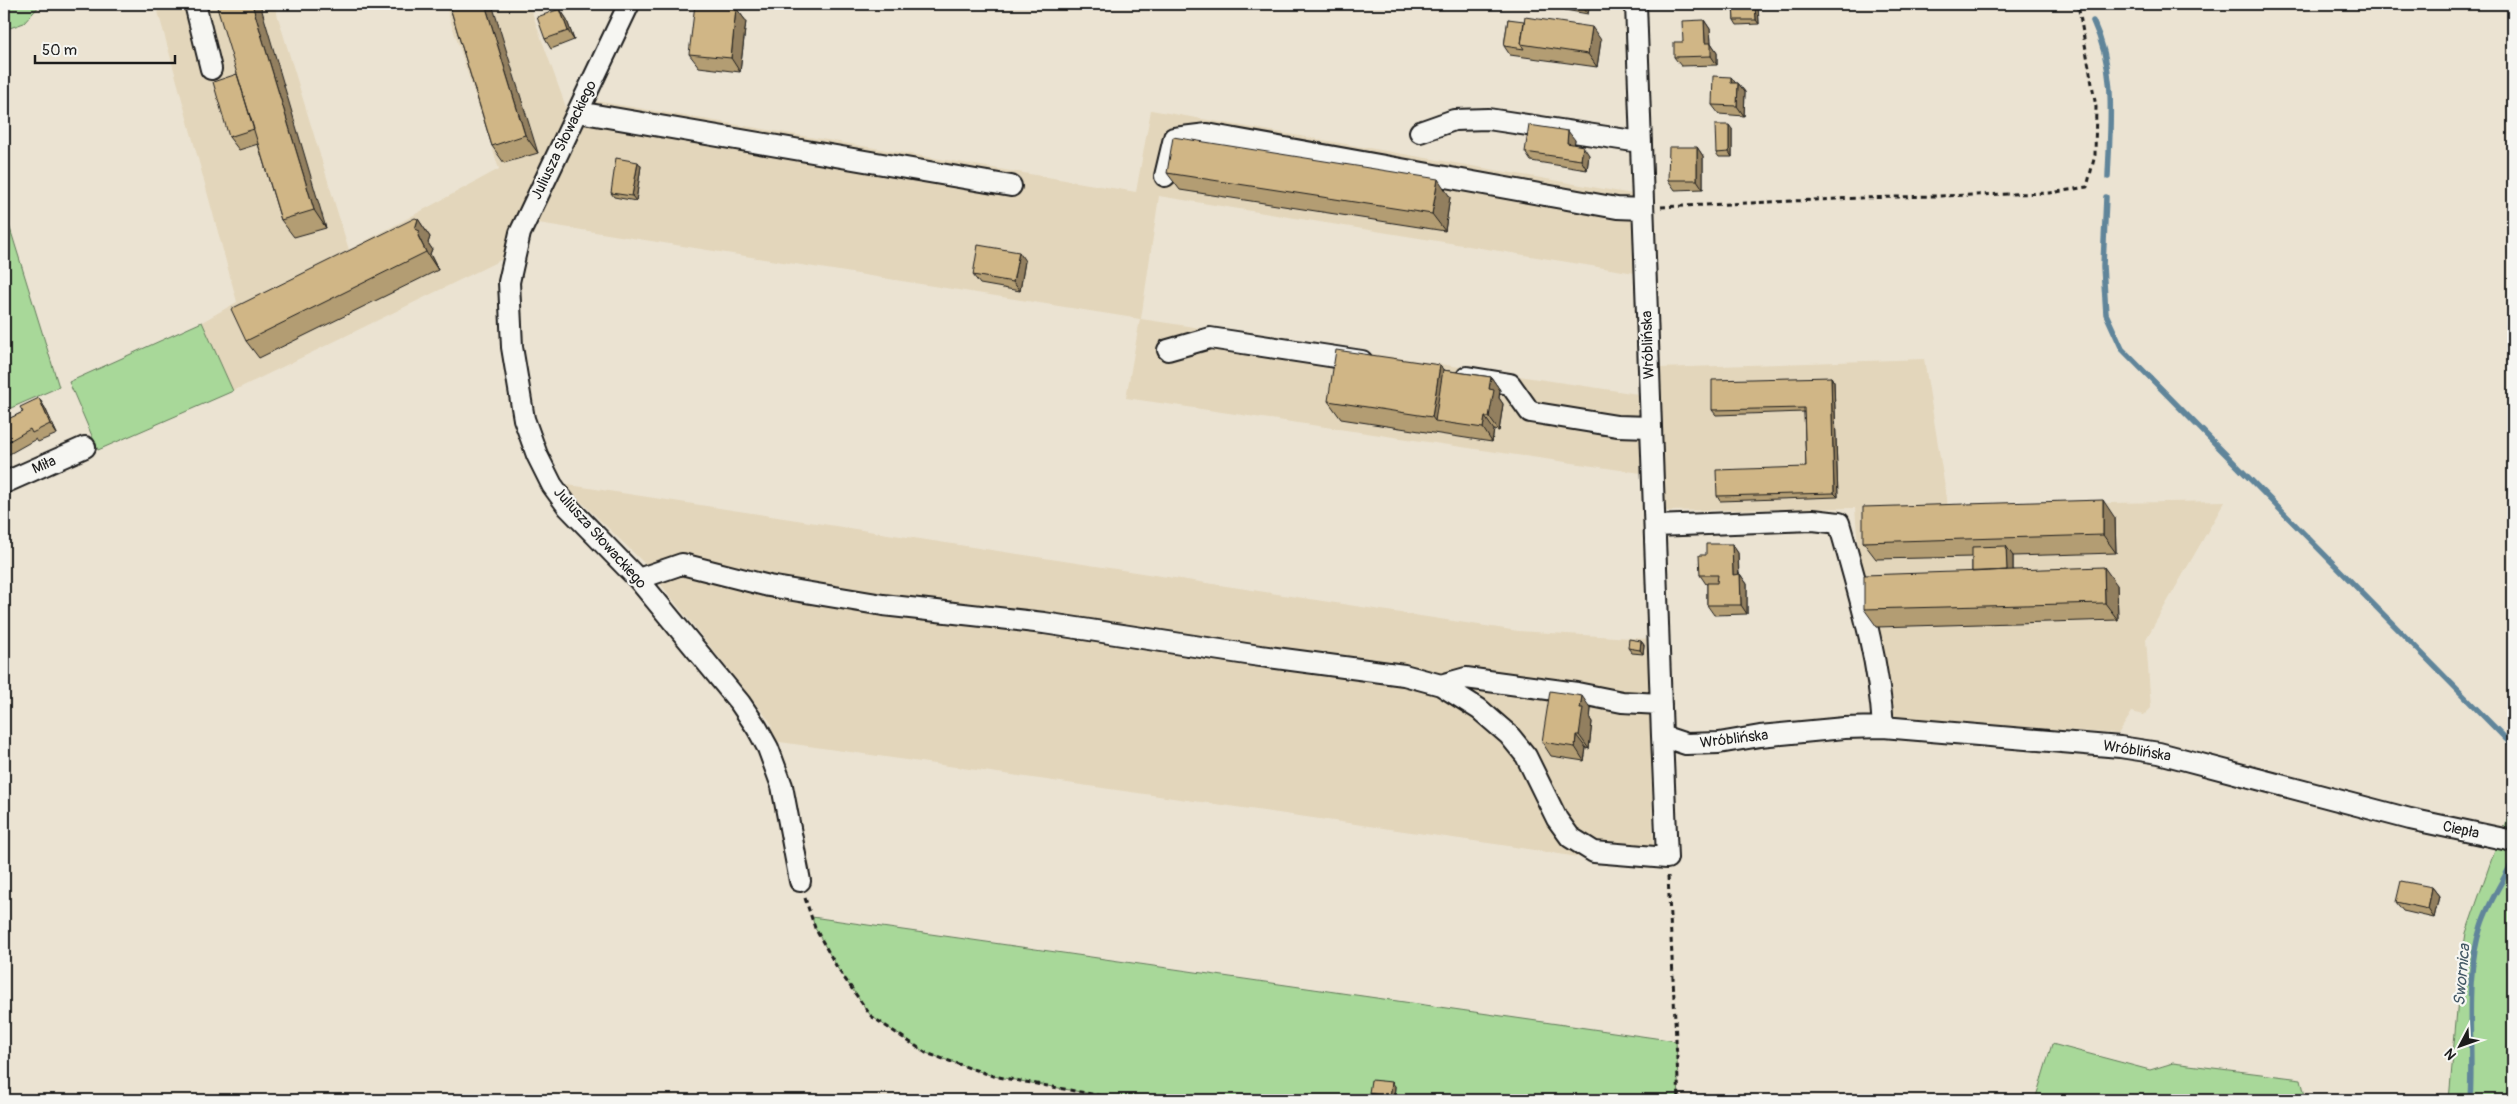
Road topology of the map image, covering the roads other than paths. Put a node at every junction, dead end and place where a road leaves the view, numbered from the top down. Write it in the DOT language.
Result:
graph roads {
  1 [pos="195,4"];
  2 [pos="629,4"];
  3 [pos="1636,4"];
  4 [pos="211,69"];
  5 [pos="578,112"];
  6 [pos="1420,132"];
  7 [pos="1640,142"];
  8 [pos="1165,176"];
  9 [pos="1011,186"];
  10 [pos="1643,209"];
  11 [pos="1168,350"];
  12 [pos="1384,365"];
  13 [pos="1452,375"];
  14 [pos="1651,427"];
  15 [pos="85,446"];
  16 [pos="4,483"];
  17 [pos="1655,526"];
  18 [pos="638,579"];
  19 [pos="1506,682"];
  20 [pos="1441,685"];
  21 [pos="1661,704"];
  22 [pos="1479,709"];
  23 [pos="1883,727"];
  24 [pos="1662,736"];
  25 [pos="2410,819"];
  26 [pos="2506,840"];
  27 [pos="800,881"];
  1 -- 4 [label="street"];
  2 -- 5 [label="street, Juliusza Słowackiego"];
  3 -- 7 [label="street, Wróblińska"];
  5 -- 9 [label="street"];
  5 -- 18 [label="street, Juliusza Słowackiego"];
  6 -- 7 [label="street"];
  7 -- 10 [label="street, Wróblińska"];
  8 -- 10 [label="street"];
  10 -- 14 [label="street, Wróblińska"];
  11 -- 12 [label="street"];
  13 -- 14 [label="street"];
  14 -- 17 [label="street, Wróblińska"];
  15 -- 16 [label="street, Miła"];
  17 -- 21 [label="street, Wróblińska"];
  17 -- 23 [label="street"];
  18 -- 20 [label="street"];
  18 -- 27 [label="street, Juliusza Słowackiego"];
  19 -- 20 [label="street"];
  19 -- 21 [label="street"];
  19 -- 22 [label="street"];
  20 -- 22 [label="street"];
  21 -- 24 [label="street, Wróblińska"];
  22 -- 24 [label="street"];
  23 -- 24 [label="street, Wróblińska"];
  23 -- 25 [label="street, Wróblińska"];
  25 -- 26 [label="street, Ciepła"];
}
